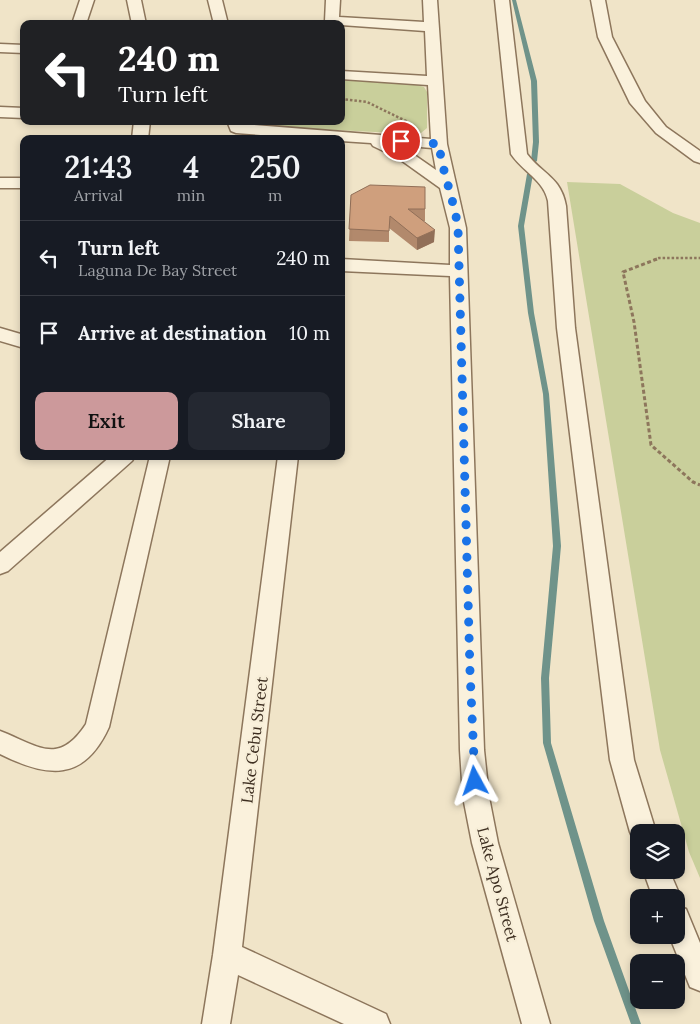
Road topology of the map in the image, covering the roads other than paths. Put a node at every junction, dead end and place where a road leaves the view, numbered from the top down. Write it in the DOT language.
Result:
graph roads {
  1 [pos="87,0"];
  2 [pos="134,0"];
  3 [pos="216,0"];
  4 [pos="333,0"];
  5 [pos="430,0"];
  6 [pos="502,0"];
  7 [pos="598,0"];
  8 [pos="80,20"];
  9 [pos="138,20"];
  10 [pos="220,20"];
  11 [pos="332,20"];
  12 [pos="345,22"];
  13 [pos="430,28"];
  14 [pos="0,48"];
  15 [pos="20,49"];
  16 [pos="345,75"];
  17 [pos="434,81"];
  18 [pos="0,112"];
  19 [pos="20,113"];
  20 [pos="236,125"];
  21 [pos="328,135"];
  22 [pos="345,136"];
  23 [pos="368,138"];
  24 [pos="439,144"];
  25 [pos="700,158"];
  26 [pos="0,183"];
  27 [pos="20,183"];
  28 [pos="449,186"];
  29 [pos="345,265"];
  30 [pos="459,271"];
  31 [pos="0,334"];
  32 [pos="20,341"];
  33 [pos="120,460"];
  34 [pos="159,460"];
  35 [pos="288,460"];
  36 [pos="0,565"];
  37 [pos="0,742"];
  38 [pos="641,824"];
  39 [pos="685,941"];
  40 [pos="227,955"];
  41 [pos="700,977"];
  42 [pos="216,1024"];
  43 [pos="376,1024"];
  44 [pos="536,1024"];
  1 -- 8 [label="street"];
  2 -- 9 [label="street"];
  3 -- 10 [label="street"];
  4 -- 11 [label="street"];
  5 -- 13 [label="street, Lake Apo Street"];
  6 -- 38 [label="street"];
  7 -- 25 [label="street"];
  12 -- 13 [label="street"];
  13 -- 17 [label="street, Lake Apo Street"];
  14 -- 15 [label="street"];
  16 -- 17 [label="street"];
  17 -- 24 [label="street, Lake Apo Street"];
  18 -- 19 [label="street"];
  20 -- 21 [label="street"];
  22 -- 23 [label="street"];
  23 -- 24 [label="street"];
  23 -- 28 [label="street"];
  24 -- 28 [label="street, Lake Apo Street"];
  26 -- 27 [label="street"];
  28 -- 30 [label="street, Lake Apo Street"];
  29 -- 30 [label="street"];
  30 -- 44 [label="street, Lake Apo Street"];
  31 -- 32 [label="street"];
  33 -- 36 [label="street"];
  34 -- 37 [label="street"];
  35 -- 40 [label="street, Lake Cebu Street"];
  39 -- 41 [label="street"];
  40 -- 42 [label="street, Lake Cebu Street"];
  40 -- 43 [label="street"];
}
